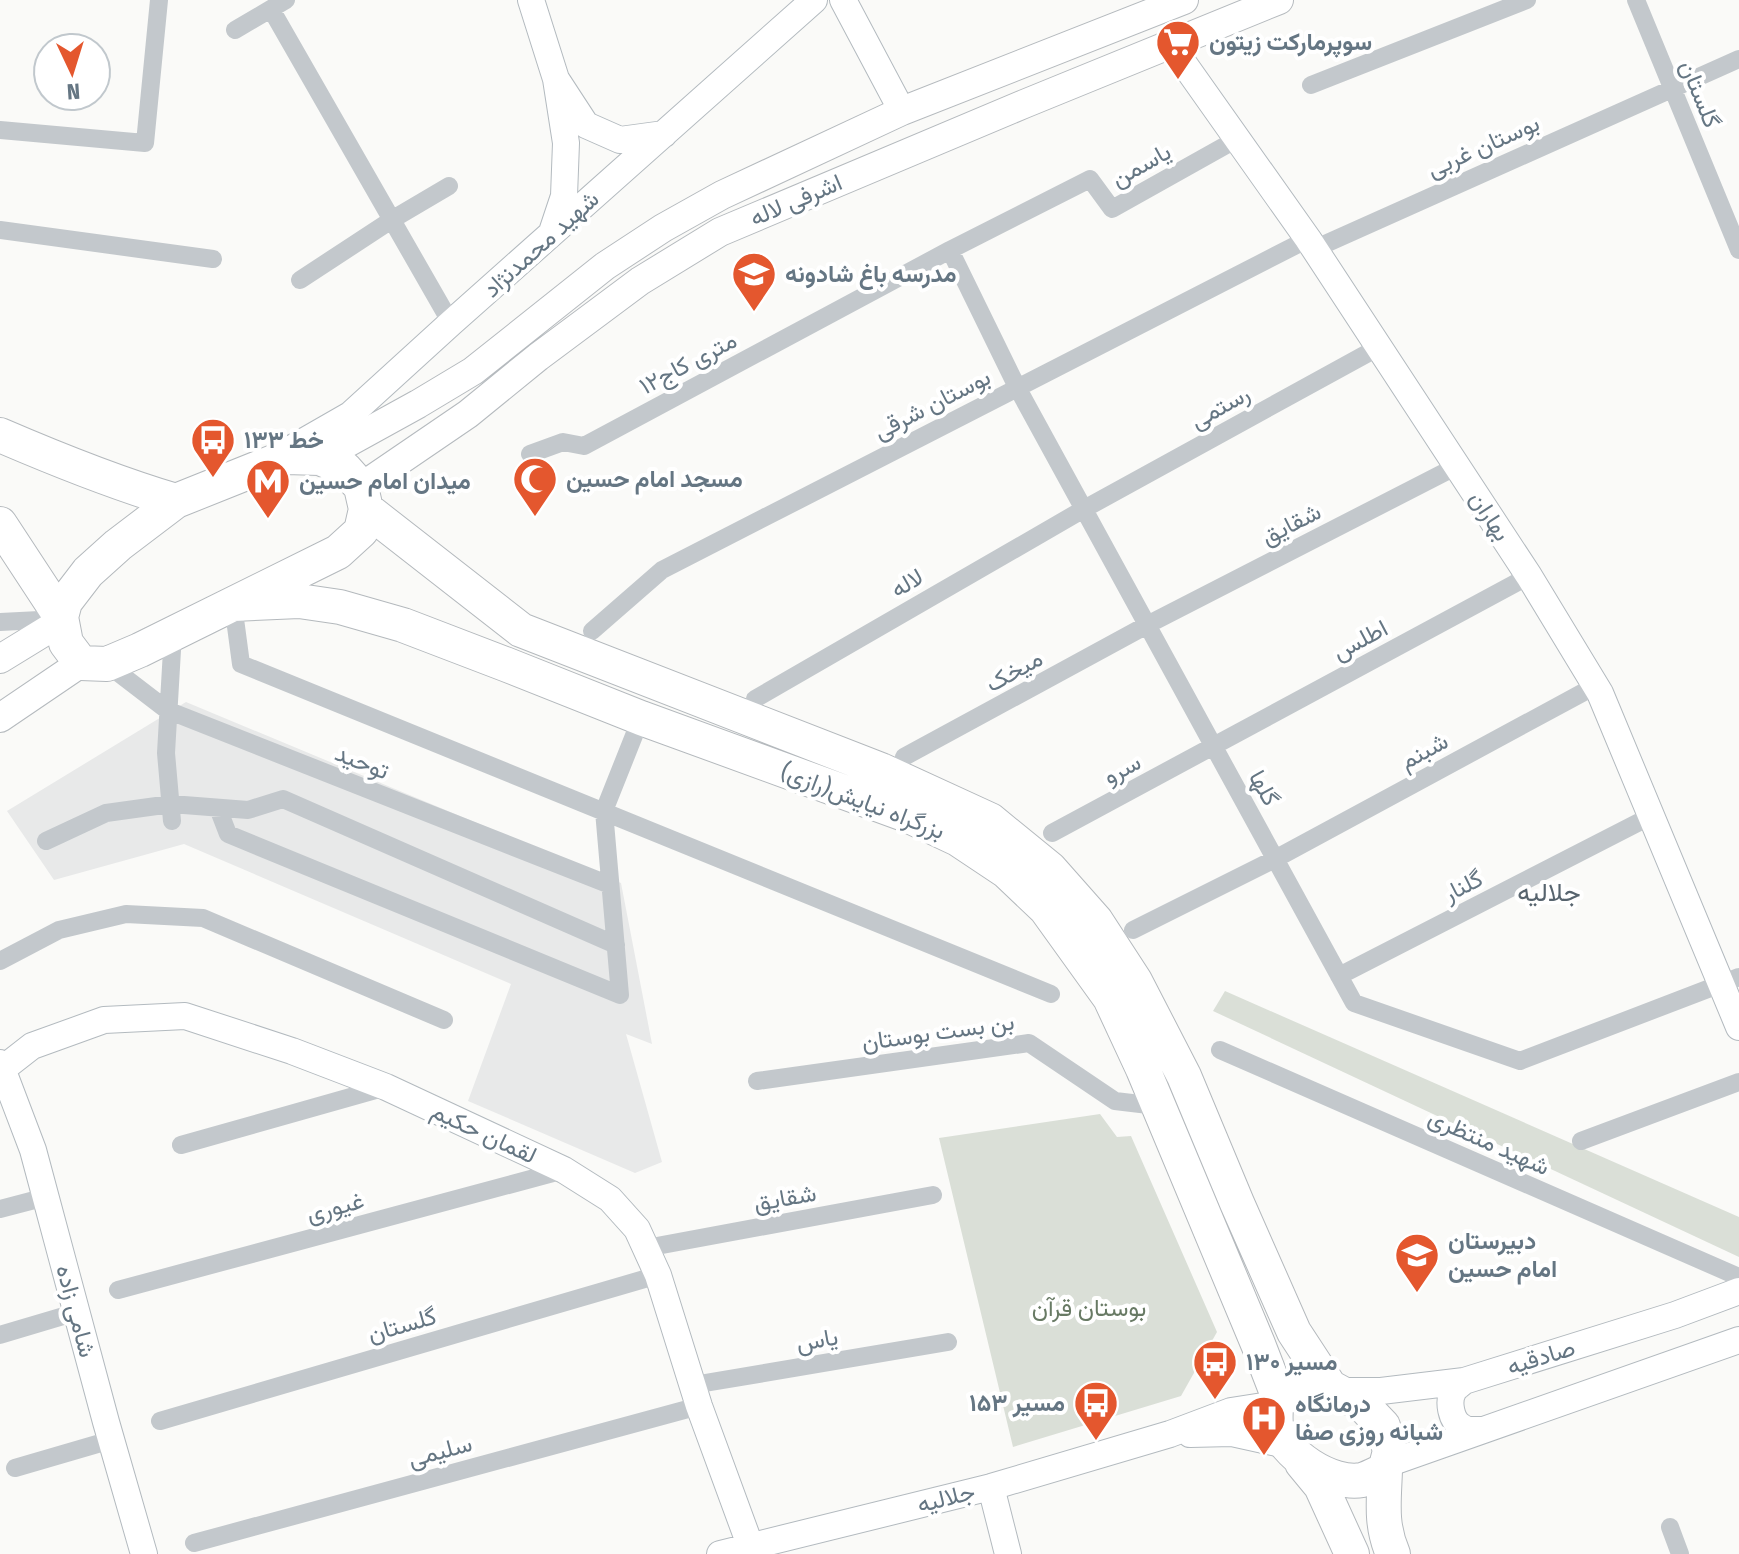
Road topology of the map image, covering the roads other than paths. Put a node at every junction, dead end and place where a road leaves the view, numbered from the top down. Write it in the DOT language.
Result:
graph roads {
  1 [pos="159,0"];
  2 [pos="531,0"];
  3 [pos="814,0"];
  4 [pos="843,0"];
  5 [pos="1184,0"];
  6 [pos="1279,0"];
  7 [pos="1527,0"];
  8 [pos="1636,0"];
  9 [pos="278,4"];
  10 [pos="1153,6"];
  11 [pos="235,30"];
  12 [pos="1170,44"];
  13 [pos="1739,59"];
  14 [pos="556,79"];
  15 [pos="1311,85"];
  16 [pos="1672,88"];
  17 [pos="902,111"];
  18 [pos="0,130"];
  19 [pos="664,134"];
  20 [pos="1237,139"];
  21 [pos="449,186"];
  22 [pos="393,219"];
  23 [pos="0,230"];
  24 [pos="551,235"];
  25 [pos="1311,244"];
  26 [pos="950,250"];
  27 [pos="1739,250"];
  28 [pos="213,259"];
  29 [pos="300,280"];
  30 [pos="451,323"];
  31 [pos="1379,347"];
  32 [pos="1017,387"];
  33 [pos="0,435"];
  34 [pos="530,454"];
  35 [pos="320,458"];
  36 [pos="1457,466"];
  37 [pos="256,469"];
  38 [pos="364,498"];
  39 [pos="176,501"];
  40 [pos="1084,509"];
  41 [pos="0,524"];
  42 [pos="1529,576"];
  43 [pos="233,604"];
  44 [pos="61,619"];
  45 [pos="0,622"];
  46 [pos="1147,625"];
  47 [pos="521,630"];
  48 [pos="592,631"];
  49 [pos="173,633"];
  50 [pos="0,659"];
  51 [pos="94,664"];
  52 [pos="505,664"];
  53 [pos="656,683"];
  54 [pos="1595,686"];
  55 [pos="755,699"];
  56 [pos="167,710"];
  57 [pos="0,718"];
  58 [pos="641,718"];
  59 [pos="1214,747"];
  60 [pos="904,757"];
  61 [pos="218,808"];
  62 [pos="604,811"];
  63 [pos="171,812"];
  64 [pos="1651,816"];
  65 [pos="1052,833"];
  66 [pos="46,841"];
  67 [pos="1275,859"];
  68 [pos="610,885"];
  69 [pos="1133,930"];
  70 [pos="616,945"];
  71 [pos="0,961"];
  72 [pos="1339,976"];
  73 [pos="1730,980"];
  74 [pos="1051,994"];
  75 [pos="444,1020"];
  76 [pos="1739,1027"];
  77 [pos="1220,1050"];
  78 [pos="1,1068"];
  79 [pos="757,1081"];
  80 [pos="1739,1082"];
  81 [pos="386,1087"];
  82 [pos="1157,1106"];
  83 [pos="1581,1141"];
  84 [pos="181,1145"];
  85 [pos="564,1170"];
  86 [pos="933,1195"];
  87 [pos="46,1197"];
  88 [pos="0,1209"];
  89 [pos="646,1248"];
  90 [pos="658,1275"];
  91 [pos="1739,1277"];
  92 [pos="118,1290"];
  93 [pos="1739,1291"];
  94 [pos="77,1312"];
  95 [pos="0,1335"];
  96 [pos="1739,1340"];
  97 [pos="948,1342"];
  98 [pos="1464,1381"];
  99 [pos="1333,1389"];
  100 [pos="696,1396"];
  101 [pos="1278,1403"];
  102 [pos="160,1421"];
  103 [pos="1482,1430"];
  104 [pos="1170,1434"];
  105 [pos="111,1440"];
  106 [pos="1293,1452"];
  107 [pos="1386,1467"];
  108 [pos="15,1468"];
  109 [pos="991,1487"];
  110 [pos="1670,1527"];
  111 [pos="194,1543"];
  112 [pos="750,1545"];
  113 [pos="144,1554"];
  114 [pos="720,1554"];
  115 [pos="1008,1554"];
  116 [pos="1352,1554"];
  117 [pos="1393,1554"];
  118 [pos="1680,1554"];
  1 -- 18 [label="street"];
  2 -- 14 [label="main road"];
  3 -- 19 [label="main road, شهید محمدنژاد"];
  4 -- 17 [label="main road"];
  5 -- 10 [label="main road, اشرفی لاله"];
  6 -- 12 [label="main road, اشرفی لاله"];
  7 -- 15 [label="street"];
  8 -- 16 [label="street, گلستان"];
  9 -- 11 [label="street"];
  9 -- 22 [label="street"];
  10 -- 17 [label="main road, اشرفی لاله"];
  12 -- 20 [label="main road, بهاران"];
  12 -- 38 [label="main road, اشرفی لاله"];
  13 -- 16 [label="street, بوستان غربی"];
  14 -- 19 [label="main road"];
  14 -- 24 [label="main road"];
  16 -- 25 [label="street, بوستان غربی"];
  16 -- 27 [label="street, گلستان"];
  17 -- 35 [label="main road, اشرفی لاله"];
  19 -- 24 [label="main road, شهید محمدنژاد"];
  20 -- 25 [label="main road, بهاران"];
  20 -- 26 [label="street, یاسمن"];
  21 -- 22 [label="street"];
  22 -- 29 [label="street"];
  22 -- 30 [label="street"];
  23 -- 28 [label="street"];
  24 -- 30 [label="main road, شهید محمدنژاد"];
  25 -- 31 [label="main road, بهاران"];
  25 -- 32 [label="street, بوستان شرقی"];
  26 -- 32 [label="street, گلها"];
  26 -- 34 [label="street, ۱۲متری کاج"];
  30 -- 37 [label="main road, شهید محمدنژاد"];
  31 -- 36 [label="main road, بهاران"];
  31 -- 40 [label="street, رستمی"];
  32 -- 40 [label="street, گلها"];
  32 -- 48 [label="street, بوستان شرقی"];
  33 -- 39 [label="highway"];
  35 -- 37 [label="highway"];
  35 -- 38 [label="highway"];
  36 -- 42 [label="main road, بهاران"];
  36 -- 46 [label="street, شقایق"];
  37 -- 39 [label="highway"];
  38 -- 43 [label="highway"];
  38 -- 47 [label="highway, بزرگراه نیایش(رازی)"];
  39 -- 44 [label="highway"];
  40 -- 46 [label="street, گلها"];
  40 -- 55 [label="street, لاله"];
  41 -- 44 [label="highway"];
  42 -- 54 [label="main road, بهاران"];
  42 -- 59 [label="street, اطلس"];
  43 -- 49 [label="highway"];
  43 -- 52 [label="highway, بزرگراه نیایش(رازی)"];
  43 -- 62 [label="street"];
  44 -- 45 [label="street"];
  44 -- 50 [label="main road"];
  44 -- 51 [label="highway"];
  46 -- 59 [label="street, گلها"];
  46 -- 60 [label="street, میخک"];
  47 -- 52 [label="main road"];
  47 -- 53 [label="highway, بزرگراه نیایش(رازی)"];
  49 -- 51 [label="highway"];
  49 -- 56 [label="street"];
  51 -- 56 [label="street, توحید"];
  51 -- 57 [label="main road"];
  52 -- 58 [label="highway, بزرگراه نیایش(رازی)"];
  53 -- 58 [label="main road"];
  53 -- 99 [label="highway, بزرگراه نیایش(رازی)"];
  54 -- 64 [label="main road, بهاران"];
  54 -- 67 [label="street, شبنم"];
  56 -- 63 [label="street"];
  56 -- 68 [label="street, توحید"];
  58 -- 62 [label="street"];
  58 -- 82 [label="highway, بزرگراه نیایش(رازی)"];
  59 -- 65 [label="street, سرو"];
  59 -- 67 [label="street, گلها"];
  61 -- 63 [label="street"];
  61 -- 70 [label="street"];
  61 -- 70 [label="street"];
  62 -- 68 [label="street"];
  62 -- 74 [label="street"];
  63 -- 66 [label="street"];
  64 -- 72 [label="street, گلنار"];
  64 -- 73 [label="main road, بهاران"];
  67 -- 69 [label="street"];
  67 -- 72 [label="street, گلها"];
  68 -- 70 [label="street"];
  71 -- 75 [label="street"];
  72 -- 73 [label="street, گلها"];
  73 -- 76 [label="main road, بهاران"];
  77 -- 91 [label="street, شهید منتظری"];
  78 -- 81 [label="main road, لقمان حکیم"];
  78 -- 87 [label="main road, شامی زاده"];
  79 -- 82 [label="street, بن بست بوستان"];
  80 -- 83 [label="street"];
  81 -- 84 [label="street"];
  81 -- 85 [label="main road, لقمان حکیم"];
  82 -- 101 [label="highway, بزرگراه نیایش(رازی)"];
  85 -- 89 [label="main road, لقمان حکیم"];
  85 -- 92 [label="street, غیوری"];
  86 -- 89 [label="street, شقایق"];
  87 -- 88 [label="street"];
  87 -- 94 [label="main road, شامی زاده"];
  89 -- 90 [label="main road, لقمان حکیم"];
  90 -- 100 [label="main road, لقمان حکیم"];
  90 -- 102 [label="street, گلستان"];
  93 -- 98 [label="main road, صادقیه"];
  94 -- 95 [label="street"];
  94 -- 105 [label="main road, شامی زاده"];
  96 -- 103 [label="main road, صادقیه"];
  97 -- 100 [label="street, یاس"];
  98 -- 99 [label="main road, صادقیه"];
  98 -- 103 [label="main road"];
  99 -- 101 [label="highway"];
  99 -- 107 [label="highway"];
  100 -- 111 [label="street, سلیمی"];
  100 -- 112 [label="main road, لقمان حکیم"];
  101 -- 104 [label="main road"];
  101 -- 106 [label="highway"];
  103 -- 107 [label="main road, صادقیه"];
  104 -- 106 [label="main road"];
  104 -- 109 [label="main road, جلالیه"];
  105 -- 108 [label="street"];
  105 -- 113 [label="main road, شامی زاده"];
  106 -- 107 [label="highway"];
  106 -- 116 [label="highway"];
  107 -- 117 [label="highway"];
  109 -- 112 [label="main road, جلالیه"];
  109 -- 115 [label="main road"];
  110 -- 118 [label="street"];
  112 -- 114 [label="main road, جلالیه"];
}
